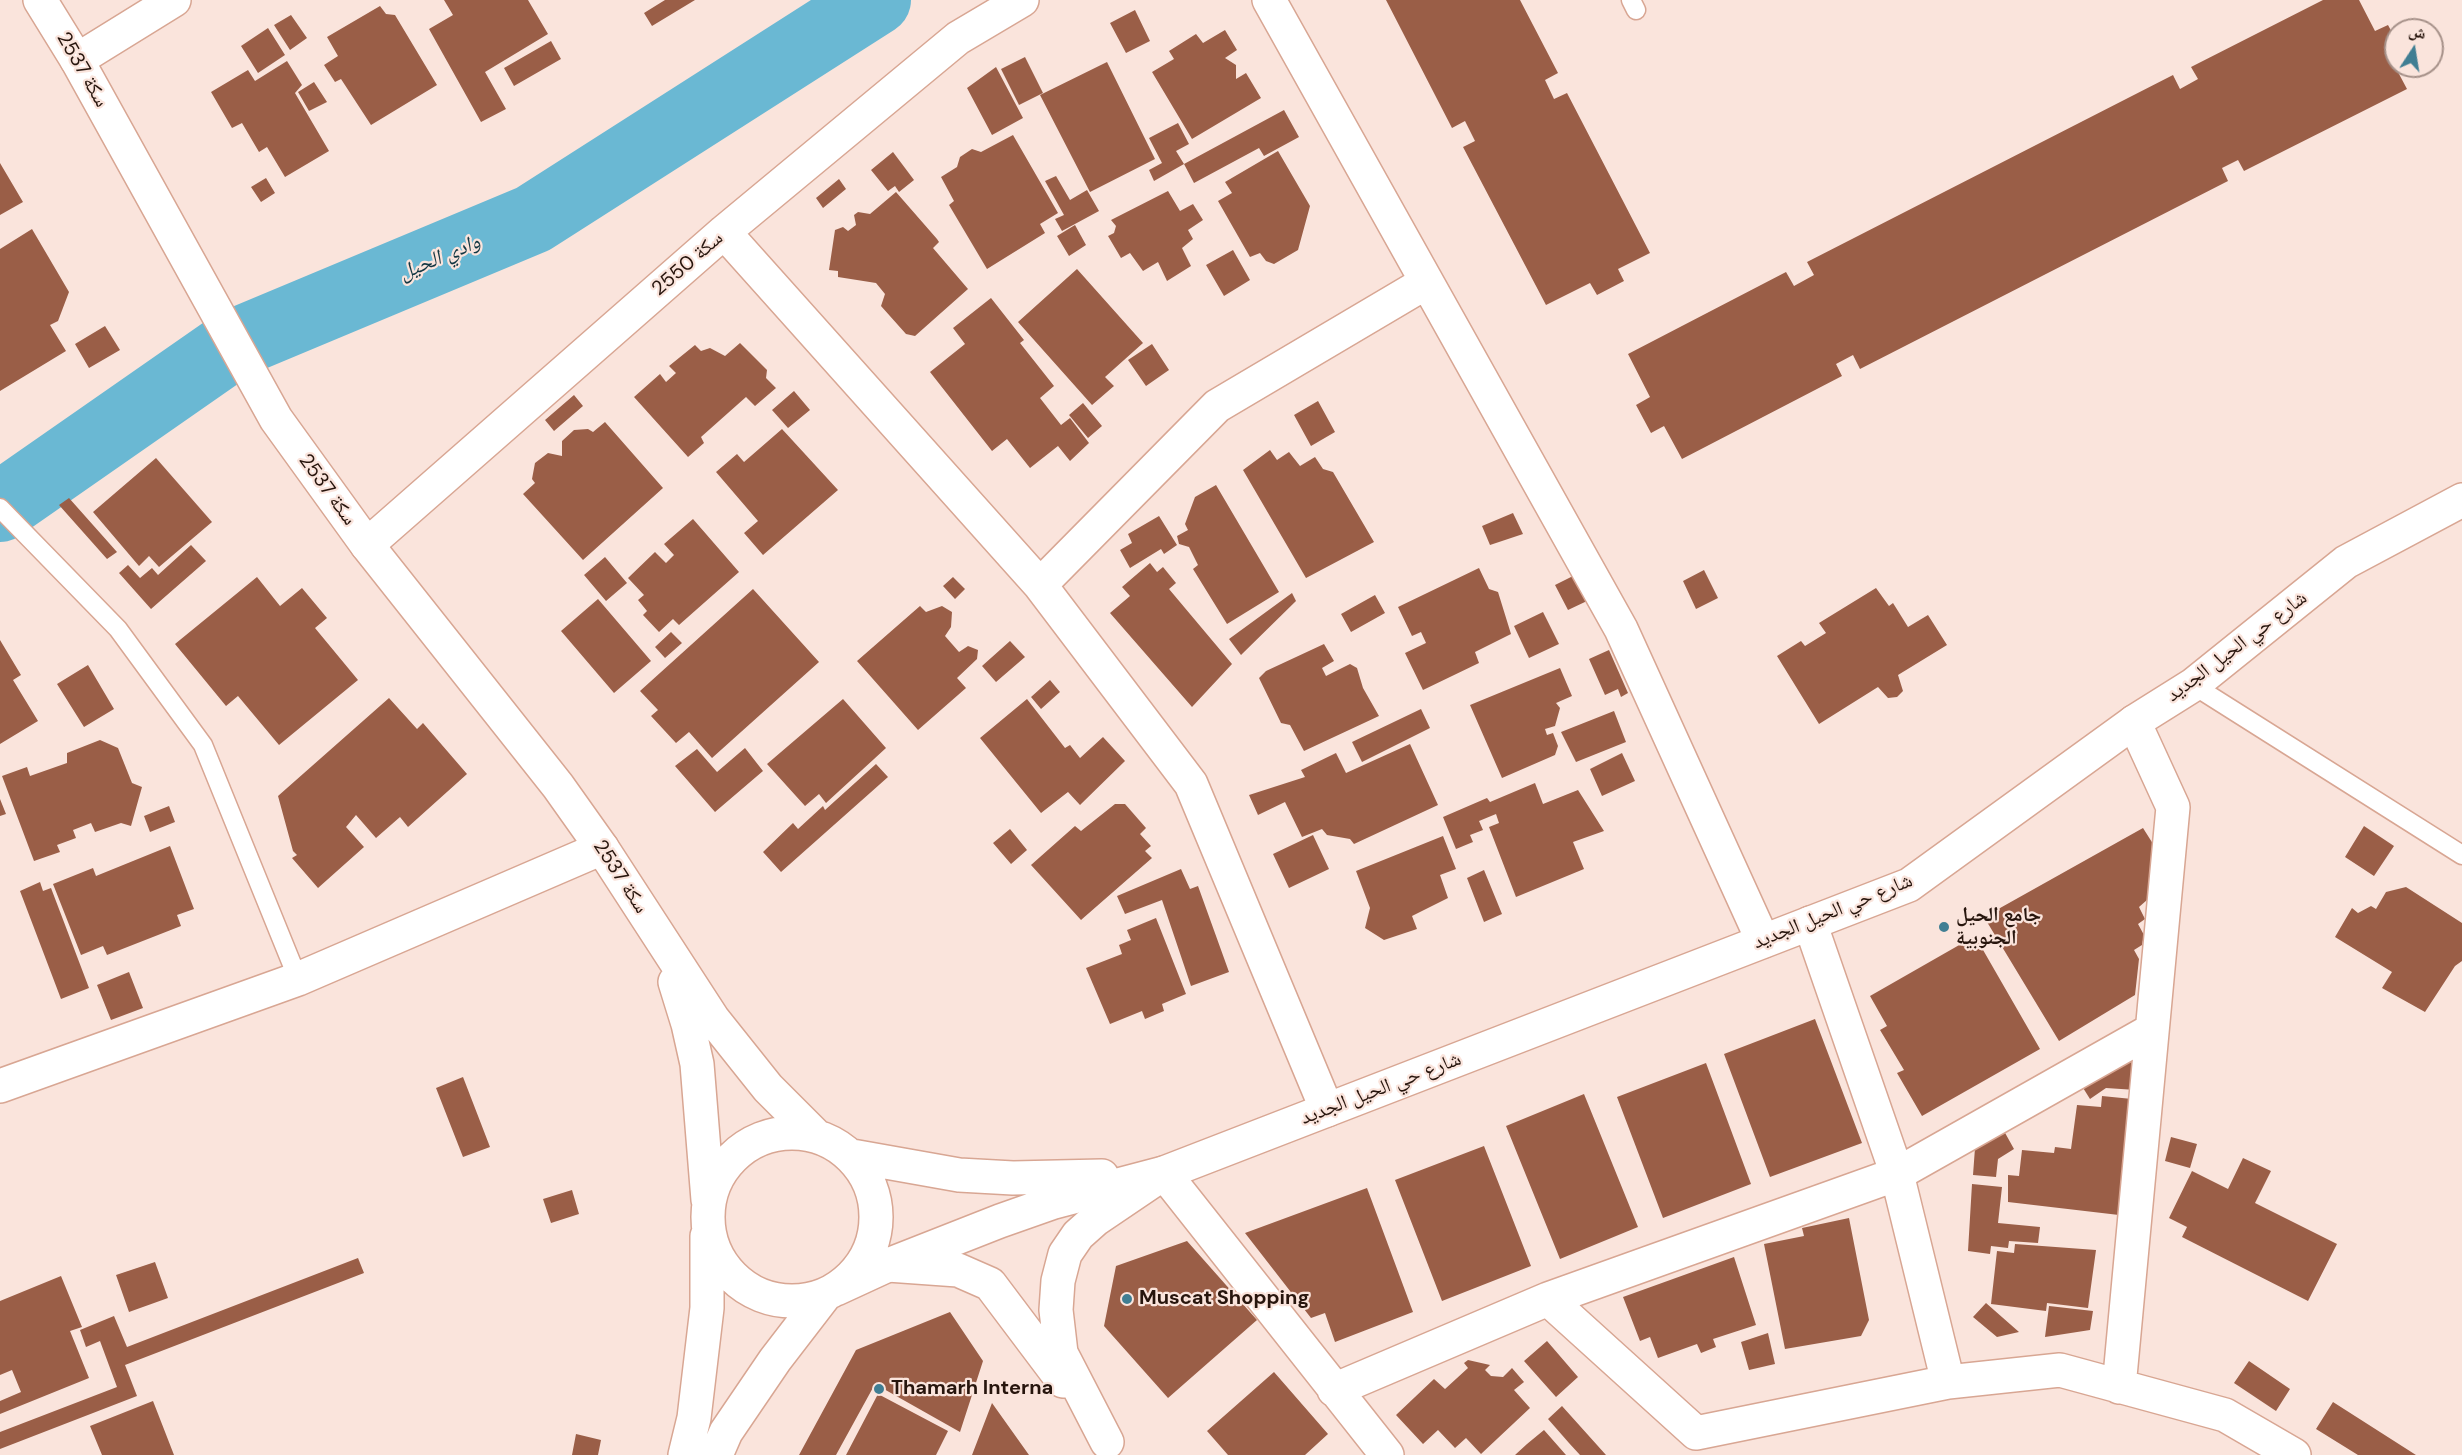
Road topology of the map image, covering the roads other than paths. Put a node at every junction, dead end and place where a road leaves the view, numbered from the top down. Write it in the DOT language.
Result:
graph roads {
  1 [pos="40,0"];
  2 [pos="174,0"];
  3 [pos="1022,0"];
  4 [pos="1269,0"];
  5 [pos="77,60"];
  6 [pos="724,232"];
  7 [pos="1425,283"];
  8 [pos="2462,500"];
  9 [pos="0,508"];
  10 [pos="367,545"];
  11 [pos="1040,585"];
  12 [pos="2193,685"];
  13 [pos="2134,722"];
  14 [pos="602,848"];
  15 [pos="2462,855"];
  16 [pos="1810,923"];
  17 [pos="1763,941"];
  18 [pos="664,946"];
  19 [pos="298,979"];
  20 [pos="2152,1030"];
  21 [pos="0,1086"];
  22 [pos="1327,1110"];
  23 [pos="814,1135"];
  24 [pos="852,1156"];
  25 [pos="1164,1173"];
  26 [pos="1897,1174"];
  27 [pos="708,1210"];
  28 [pos="888,1265"];
  29 [pos="830,1292"];
  30 [pos="1548,1299"];
  31 [pos="1948,1382"];
  32 [pos="2119,1387"];
  33 [pos="1334,1390"];
  34 [pos="1112,1449"];
  35 [pos="685,1455"];
  36 [pos="716,1455"];
  37 [pos="1387,1455"];
  38 [pos="2295,1455"];
  1 -- 5 [label="street, سكة 2537"];
  2 -- 5 [label="street"];
  3 -- 6 [label="street, سكة 2550"];
  4 -- 7 [label="street"];
  5 -- 10 [label="street, سكة 2537"];
  6 -- 10 [label="street, سكة 2550"];
  6 -- 11 [label="street"];
  7 -- 11 [label="street"];
  7 -- 17 [label="street"];
  8 -- 12 [label="street, شارع حي الحيل الجديد"];
  9 -- 19 [label="lane"];
  10 -- 14 [label="street, سكة 2537"];
  11 -- 22 [label="street"];
  12 -- 13 [label="street, شارع حي الحيل الجديد"];
  12 -- 15 [label="lane"];
  13 -- 16 [label="street, شارع حي الحيل الجديد"];
  13 -- 20 [label="street"];
  14 -- 18 [label="street, سكة 2537"];
  14 -- 19 [label="street"];
  16 -- 17 [label="street, شارع حي الحيل الجديد"];
  16 -- 26 [label="street"];
  17 -- 22 [label="street, شارع حي الحيل الجديد"];
  18 -- 23 [label="street"];
  18 -- 27 [label="street"];
  19 -- 21 [label="street"];
  20 -- 26 [label="street"];
  20 -- 32 [label="street"];
  22 -- 25 [label="street, شارع حي الحيل الجديد"];
  23 -- 24 [label="street"];
  23 -- 27 [label="street"];
  24 -- 25 [label="street"];
  24 -- 29 [label="street"];
  25 -- 28 [label="street"];
  25 -- 33 [label="street"];
  25 -- 34 [label="street"];
  26 -- 30 [label="street"];
  26 -- 31 [label="street"];
  27 -- 29 [label="street"];
  27 -- 35 [label="street"];
  28 -- 29 [label="street"];
  28 -- 34 [label="street"];
  29 -- 36 [label="street"];
  30 -- 31 [label="street"];
  30 -- 33 [label="street"];
  31 -- 32 [label="street"];
  32 -- 38 [label="street"];
  33 -- 37 [label="street"];
}
